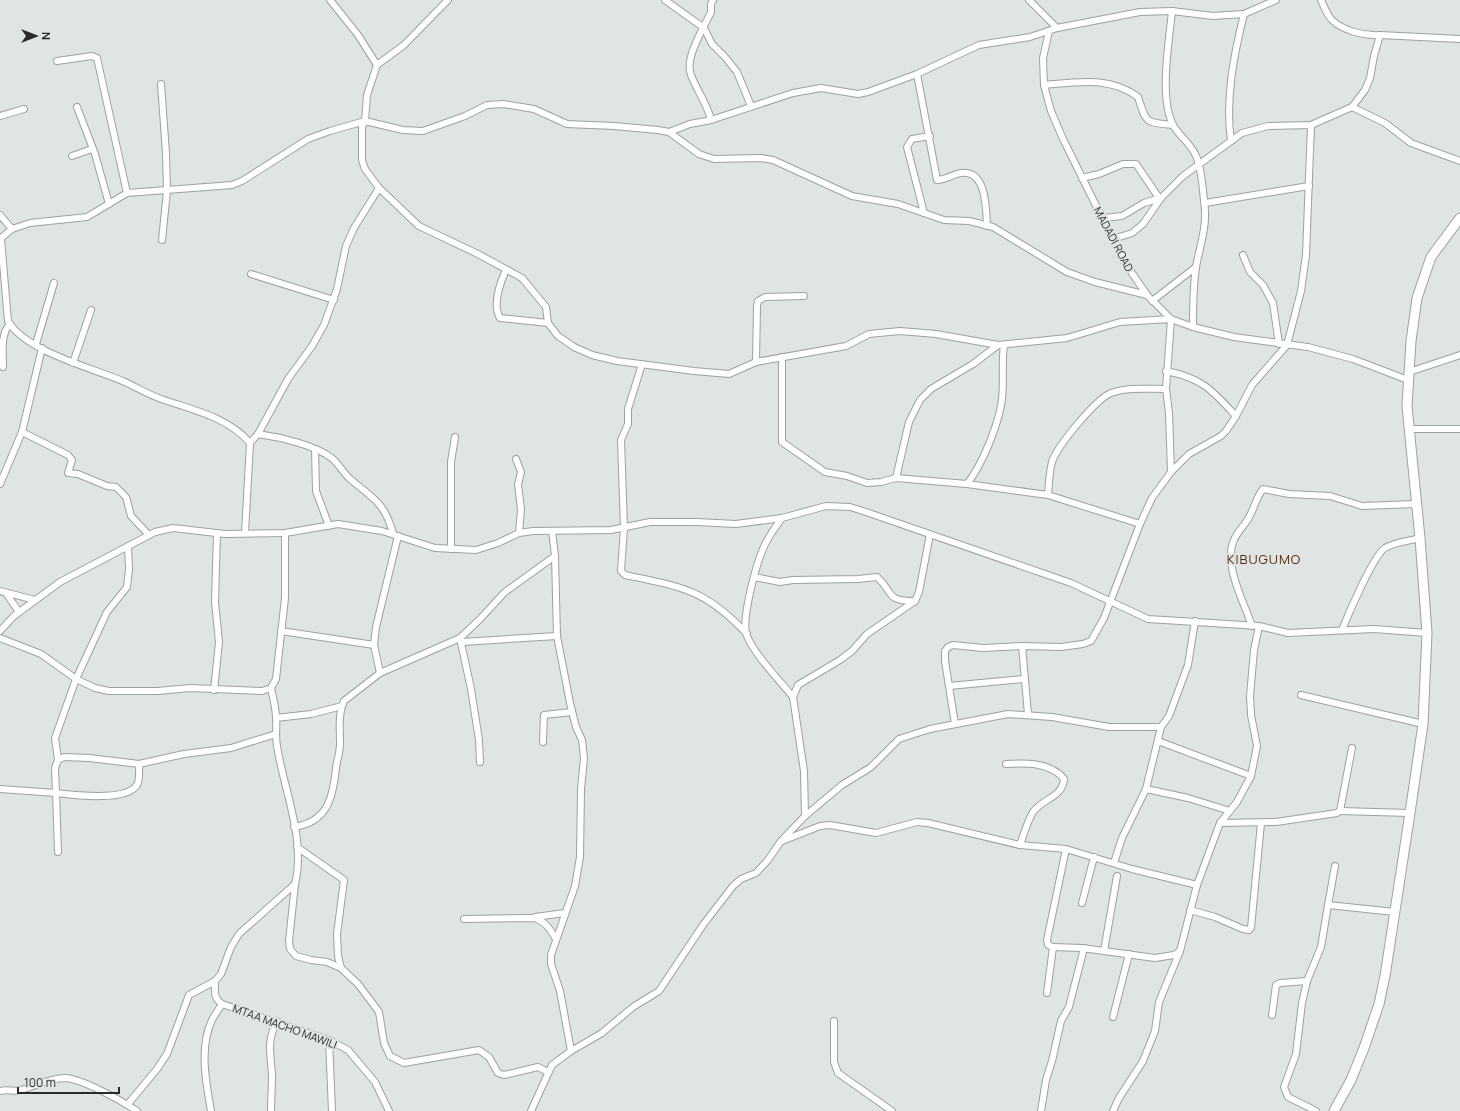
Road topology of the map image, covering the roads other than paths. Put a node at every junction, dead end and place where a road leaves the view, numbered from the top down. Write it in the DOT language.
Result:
graph roads {
  1 [pos="330,0"];
  2 [pos="448,0"];
  3 [pos="665,0"];
  4 [pos="713,0"];
  5 [pos="1029,0"];
  6 [pos="1276,0"];
  7 [pos="1321,0"];
  8 [pos="1172,11"];
  9 [pos="1244,14"];
  10 [pos="704,28"];
  11 [pos="1057,28"];
  12 [pos="1049,31"];
  13 [pos="1380,35"];
  14 [pos="1460,40"];
  15 [pos="57,61"];
  16 [pos="377,65"];
  17 [pos="917,74"];
  18 [pos="161,84"];
  19 [pos="1044,85"];
  20 [pos="751,106"];
  21 [pos="77,107"];
  22 [pos="1352,107"];
  23 [pos="24,109"];
  24 [pos="0,116"];
  25 [pos="711,120"];
  26 [pos="365,121"];
  27 [pos="1173,125"];
  28 [pos="1311,125"];
  29 [pos="669,132"];
  30 [pos="930,136"];
  31 [pos="1231,141"];
  32 [pos="92,149"];
  33 [pos="1196,154"];
  34 [pos="72,156"];
  35 [pos="1207,158"];
  36 [pos="1460,161"];
  37 [pos="1198,165"];
  38 [pos="1082,178"];
  39 [pos="1309,186"];
  40 [pos="378,188"];
  41 [pos="167,191"];
  42 [pos="128,194"];
  43 [pos="1160,198"];
  44 [pos="1205,203"];
  45 [pos="109,204"];
  46 [pos="924,213"];
  47 [pos="0,215"];
  48 [pos="1103,218"];
  49 [pos="1459,221"];
  50 [pos="987,226"];
  51 [pos="12,229"];
  52 [pos="0,239"];
  53 [pos="1113,239"];
  54 [pos="162,240"];
  55 [pos="1243,255"];
  56 [pos="1196,267"];
  57 [pos="506,270"];
  58 [pos="251,274"];
  59 [pos="54,284"];
  60 [pos="1147,295"];
  61 [pos="804,296"];
  62 [pos="334,300"];
  63 [pos="1152,301"];
  64 [pos="91,310"];
  65 [pos="1171,319"];
  66 [pos="548,323"];
  67 [pos="10,324"];
  68 [pos="1193,327"];
  69 [pos="36,344"];
  70 [pos="1279,344"];
  71 [pos="1001,345"];
  72 [pos="1287,345"];
  73 [pos="42,348"];
  74 [pos="1460,355"];
  75 [pos="782,357"];
  76 [pos="756,362"];
  77 [pos="73,363"];
  78 [pos="642,364"];
  79 [pos="3,367"];
  80 [pos="1166,371"];
  81 [pos="1408,376"];
  82 [pos="1166,389"];
  83 [pos="1236,416"];
  84 [pos="1409,429"];
  85 [pos="1460,429"];
  86 [pos="22,432"];
  87 [pos="258,434"];
  88 [pos="455,437"];
  89 [pos="250,443"];
  90 [pos="315,450"];
  91 [pos="516,458"];
  92 [pos="1171,472"];
  93 [pos="896,478"];
  94 [pos="0,484"];
  95 [pos="967,484"];
  96 [pos="1048,495"];
  97 [pos="1416,504"];
  98 [pos="782,518"];
  99 [pos="1140,524"];
  100 [pos="329,526"];
  101 [pos="624,528"];
  102 [pos="552,531"];
  103 [pos="217,533"];
  104 [pos="245,533"];
  105 [pos="285,533"];
  106 [pos="519,533"];
  107 [pos="930,534"];
  108 [pos="149,535"];
  109 [pos="396,535"];
  110 [pos="1420,538"];
  111 [pos="128,546"];
  112 [pos="451,548"];
  113 [pos="555,556"];
  114 [pos="754,577"];
  115 [pos="3,592"];
  116 [pos="35,600"];
  117 [pos="915,601"];
  118 [pos="1111,601"];
  119 [pos="19,612"];
  120 [pos="1194,621"];
  121 [pos="1252,626"];
  122 [pos="1260,626"];
  123 [pos="1342,630"];
  124 [pos="0,631"];
  125 [pos="281,631"];
  126 [pos="1427,633"];
  127 [pos="747,634"];
  128 [pos="557,636"];
  129 [pos="0,638"];
  130 [pos="461,640"];
  131 [pos="374,645"];
  132 [pos="1022,646"];
  133 [pos="380,673"];
  134 [pos="76,679"];
  135 [pos="1024,679"];
  136 [pos="949,686"];
  137 [pos="271,688"];
  138 [pos="214,690"];
  139 [pos="1301,695"];
  140 [pos="793,697"];
  141 [pos="342,706"];
  142 [pos="572,712"];
  143 [pos="1028,714"];
  144 [pos="276,718"];
  145 [pos="955,724"];
  146 [pos="1423,724"];
  147 [pos="1161,727"];
  148 [pos="276,734"];
  149 [pos="1158,741"];
  150 [pos="543,742"];
  151 [pos="1352,748"];
  152 [pos="58,760"];
  153 [pos="480,762"];
  154 [pos="138,764"];
  155 [pos="1006,764"];
  156 [pos="1250,776"];
  157 [pos="0,789"];
  158 [pos="1146,789"];
  159 [pos="56,793"];
  160 [pos="1230,811"];
  161 [pos="1340,811"];
  162 [pos="1410,813"];
  163 [pos="805,816"];
  164 [pos="1261,823"];
  165 [pos="1220,824"];
  166 [pos="294,827"];
  167 [pos="781,841"];
  168 [pos="1020,845"];
  169 [pos="297,847"];
  170 [pos="1066,849"];
  171 [pos="58,852"];
  172 [pos="1094,857"];
  173 [pos="1114,863"];
  174 [pos="1335,866"];
  175 [pos="1117,876"];
  176 [pos="295,884"];
  177 [pos="1197,885"];
  178 [pos="1082,903"];
  179 [pos="1328,905"];
  180 [pos="1190,910"];
  181 [pos="1395,912"];
  182 [pos="566,913"];
  183 [pos="534,918"];
  184 [pos="464,919"];
  185 [pos="556,939"];
  186 [pos="1053,947"];
  187 [pos="1084,948"];
  188 [pos="1104,951"];
  189 [pos="1180,951"];
  190 [pos="1129,954"];
  191 [pos="341,968"];
  192 [pos="215,981"];
  193 [pos="1307,981"];
  194 [pos="1047,993"];
  195 [pos="222,1004"];
  196 [pos="1272,1015"];
  197 [pos="1113,1018"];
  198 [pos="277,1021"];
  199 [pos="834,1021"];
  200 [pos="329,1040"];
  201 [pos="571,1051"];
  202 [pos="548,1072"];
  203 [pos="0,1091"];
  204 [pos="128,1104"];
  205 [pos="137,1111"];
  206 [pos="211,1111"];
  207 [pos="271,1111"];
  208 [pos="332,1111"];
  209 [pos="389,1111"];
  210 [pos="531,1111"];
  211 [pos="892,1111"];
  212 [pos="1041,1111"];
  213 [pos="1113,1111"];
  214 [pos="1316,1111"];
  215 [pos="1334,1111"];
  1 -- 16 [label="street"];
  2 -- 16 [label="street"];
  3 -- 10 [label="street"];
  4 -- 10 [label="street"];
  5 -- 11 [label="street"];
  6 -- 9 [label="street"];
  7 -- 13 [label="street"];
  8 -- 9 [label="street"];
  8 -- 11 [label="street"];
  8 -- 27 [label="street"];
  9 -- 31 [label="street"];
  10 -- 20 [label="street"];
  10 -- 25 [label="street"];
  11 -- 12 [label="street"];
  12 -- 17 [label="street"];
  12 -- 19 [label="street, MADADI ROAD"];
  13 -- 14 [label="street"];
  13 -- 22 [label="street"];
  15 -- 42 [label="street"];
  16 -- 26 [label="street"];
  17 -- 20 [label="street"];
  17 -- 30 [label="street"];
  18 -- 41 [label="street"];
  19 -- 27 [label="street"];
  19 -- 38 [label="street, MADADI ROAD"];
  20 -- 25 [label="street"];
  21 -- 32 [label="street"];
  22 -- 28 [label="street"];
  22 -- 36 [label="street"];
  23 -- 24 [label="street"];
  25 -- 29 [label="street"];
  26 -- 29 [label="street"];
  26 -- 40 [label="street"];
  26 -- 41 [label="street"];
  27 -- 33 [label="street"];
  28 -- 31 [label="street"];
  28 -- 39 [label="street"];
  29 -- 46 [label="street"];
  30 -- 46 [label="street"];
  30 -- 50 [label="street"];
  31 -- 35 [label="street"];
  32 -- 34 [label="street"];
  32 -- 45 [label="street"];
  33 -- 35 [label="street"];
  33 -- 37 [label="street"];
  35 -- 37 [label="street"];
  37 -- 43 [label="street"];
  37 -- 44 [label="street"];
  38 -- 43 [label="street"];
  38 -- 48 [label="street, MADADI ROAD"];
  39 -- 44 [label="street"];
  39 -- 72 [label="street"];
  40 -- 57 [label="street"];
  40 -- 62 [label="street"];
  41 -- 42 [label="street"];
  41 -- 54 [label="street"];
  42 -- 45 [label="street"];
  43 -- 48 [label="street"];
  43 -- 53 [label="street"];
  44 -- 56 [label="street"];
  45 -- 51 [label="street"];
  46 -- 50 [label="street"];
  47 -- 51 [label="street"];
  48 -- 53 [label="street, MADADI ROAD"];
  49 -- 81 [label="main road"];
  50 -- 60 [label="street"];
  51 -- 52 [label="street"];
  52 -- 67 [label="street"];
  53 -- 60 [label="street, MADADI ROAD"];
  55 -- 70 [label="street"];
  56 -- 63 [label="street"];
  56 -- 68 [label="street"];
  57 -- 66 [label="street"];
  57 -- 66 [label="street"];
  58 -- 62 [label="street"];
  59 -- 69 [label="street"];
  60 -- 63 [label="street, MADADI ROAD"];
  61 -- 76 [label="street"];
  62 -- 87 [label="street"];
  63 -- 65 [label="street, MADADI ROAD"];
  64 -- 77 [label="street"];
  65 -- 68 [label="street, MADADI ROAD"];
  65 -- 71 [label="street"];
  65 -- 80 [label="street"];
  66 -- 78 [label="street"];
  67 -- 69 [label="street"];
  67 -- 79 [label="street"];
  68 -- 70 [label="street, MADADI ROAD"];
  69 -- 73 [label="street"];
  70 -- 72 [label="street, MADADI ROAD"];
  71 -- 75 [label="street"];
  71 -- 93 [label="street"];
  71 -- 95 [label="street"];
  72 -- 81 [label="street, MADADI ROAD"];
  72 -- 83 [label="street"];
  73 -- 77 [label="street"];
  73 -- 86 [label="street"];
  74 -- 81 [label="street"];
  75 -- 76 [label="street"];
  75 -- 93 [label="street"];
  76 -- 78 [label="street"];
  77 -- 89 [label="street"];
  78 -- 101 [label="street"];
  80 -- 82 [label="street"];
  80 -- 83 [label="street"];
  81 -- 84 [label="main road"];
  82 -- 92 [label="street"];
  82 -- 96 [label="street"];
  83 -- 92 [label="street"];
  84 -- 85 [label="street"];
  84 -- 97 [label="main road"];
  86 -- 94 [label="street"];
  86 -- 108 [label="street"];
  87 -- 89 [label="street"];
  87 -- 90 [label="street"];
  88 -- 112 [label="street"];
  89 -- 104 [label="street"];
  90 -- 100 [label="street"];
  90 -- 109 [label="street"];
  91 -- 106 [label="street"];
  92 -- 99 [label="street"];
  93 -- 95 [label="street"];
  95 -- 96 [label="street"];
  96 -- 99 [label="street"];
  97 -- 110 [label="main road"];
  97 -- 121 [label="street"];
  98 -- 101 [label="street"];
  98 -- 107 [label="street"];
  98 -- 114 [label="street"];
  99 -- 118 [label="street"];
  100 -- 105 [label="street"];
  100 -- 109 [label="street"];
  101 -- 102 [label="street"];
  101 -- 127 [label="street"];
  102 -- 106 [label="street"];
  102 -- 113 [label="street"];
  103 -- 104 [label="street"];
  103 -- 108 [label="street"];
  103 -- 138 [label="street"];
  104 -- 105 [label="street"];
  105 -- 125 [label="street"];
  106 -- 112 [label="street"];
  107 -- 117 [label="street"];
  107 -- 118 [label="street"];
  108 -- 111 [label="street"];
  109 -- 112 [label="street"];
  109 -- 131 [label="street"];
  110 -- 123 [label="street"];
  110 -- 126 [label="main road"];
  111 -- 116 [label="street"];
  111 -- 134 [label="street"];
  113 -- 128 [label="street"];
  113 -- 130 [label="street"];
  114 -- 117 [label="street"];
  114 -- 127 [label="street"];
  115 -- 116 [label="street"];
  115 -- 119 [label="street"];
  116 -- 119 [label="street"];
  117 -- 140 [label="street"];
  118 -- 120 [label="street"];
  118 -- 132 [label="street"];
  119 -- 124 [label="street"];
  120 -- 121 [label="street"];
  120 -- 147 [label="street"];
  121 -- 122 [label="street"];
  122 -- 123 [label="street"];
  122 -- 156 [label="street"];
  123 -- 126 [label="street"];
  125 -- 131 [label="street"];
  125 -- 137 [label="street"];
  126 -- 146 [label="main road"];
  127 -- 140 [label="street"];
  128 -- 130 [label="street"];
  128 -- 142 [label="street"];
  129 -- 134 [label="street"];
  130 -- 133 [label="street"];
  130 -- 153 [label="street"];
  131 -- 133 [label="street"];
  132 -- 135 [label="street"];
  132 -- 136 [label="street"];
  133 -- 141 [label="street"];
  134 -- 138 [label="street"];
  134 -- 152 [label="street"];
  135 -- 136 [label="street"];
  135 -- 143 [label="street"];
  136 -- 145 [label="street"];
  137 -- 138 [label="street"];
  137 -- 144 [label="street"];
  139 -- 146 [label="street"];
  140 -- 163 [label="street"];
  141 -- 144 [label="street"];
  141 -- 166 [label="street"];
  142 -- 150 [label="street"];
  142 -- 182 [label="street"];
  143 -- 145 [label="street"];
  143 -- 147 [label="street"];
  144 -- 148 [label="street"];
  145 -- 163 [label="street"];
  146 -- 162 [label="main road"];
  147 -- 149 [label="street"];
  148 -- 154 [label="street"];
  148 -- 166 [label="street"];
  149 -- 156 [label="street"];
  149 -- 158 [label="street"];
  151 -- 161 [label="street"];
  152 -- 154 [label="street"];
  152 -- 159 [label="street"];
  154 -- 159 [label="street"];
  155 -- 168 [label="street"];
  156 -- 160 [label="street"];
  157 -- 159 [label="street"];
  158 -- 160 [label="street"];
  158 -- 173 [label="street"];
  159 -- 171 [label="street"];
  160 -- 165 [label="street"];
  161 -- 162 [label="street"];
  161 -- 164 [label="street"];
  162 -- 181 [label="main road"];
  163 -- 167 [label="street"];
  164 -- 165 [label="street"];
  164 -- 180 [label="street"];
  165 -- 177 [label="street"];
  166 -- 169 [label="street"];
  167 -- 168 [label="street"];
  167 -- 201 [label="street"];
  168 -- 170 [label="street"];
  169 -- 176 [label="street"];
  169 -- 191 [label="street"];
  170 -- 172 [label="street"];
  170 -- 186 [label="street"];
  172 -- 173 [label="street"];
  172 -- 178 [label="street"];
  173 -- 177 [label="street"];
  174 -- 179 [label="street"];
  175 -- 188 [label="street"];
  176 -- 191 [label="street"];
  176 -- 192 [label="street"];
  177 -- 180 [label="street"];
  179 -- 181 [label="street"];
  179 -- 193 [label="street"];
  180 -- 189 [label="street"];
  181 -- 215 [label="main road"];
  182 -- 183 [label="street"];
  182 -- 185 [label="street"];
  183 -- 184 [label="street"];
  183 -- 185 [label="street"];
  185 -- 201 [label="street"];
  186 -- 187 [label="street"];
  186 -- 194 [label="street"];
  187 -- 188 [label="street"];
  187 -- 212 [label="street"];
  188 -- 190 [label="street"];
  189 -- 190 [label="street"];
  189 -- 213 [label="street"];
  190 -- 197 [label="street"];
  191 -- 202 [label="street"];
  192 -- 195 [label="street, MTAA MACHO MAWILI"];
  192 -- 204 [label="street"];
  193 -- 196 [label="street"];
  193 -- 214 [label="street"];
  195 -- 198 [label="street, MTAA MACHO MAWILI"];
  195 -- 206 [label="street"];
  198 -- 200 [label="street, MTAA MACHO MAWILI"];
  198 -- 207 [label="street"];
  199 -- 211 [label="street"];
  200 -- 208 [label="street"];
  200 -- 209 [label="street, MTAA MACHO MAWILI"];
  201 -- 202 [label="street"];
  202 -- 210 [label="street"];
  203 -- 204 [label="street"];
  204 -- 205 [label="street"];
}
